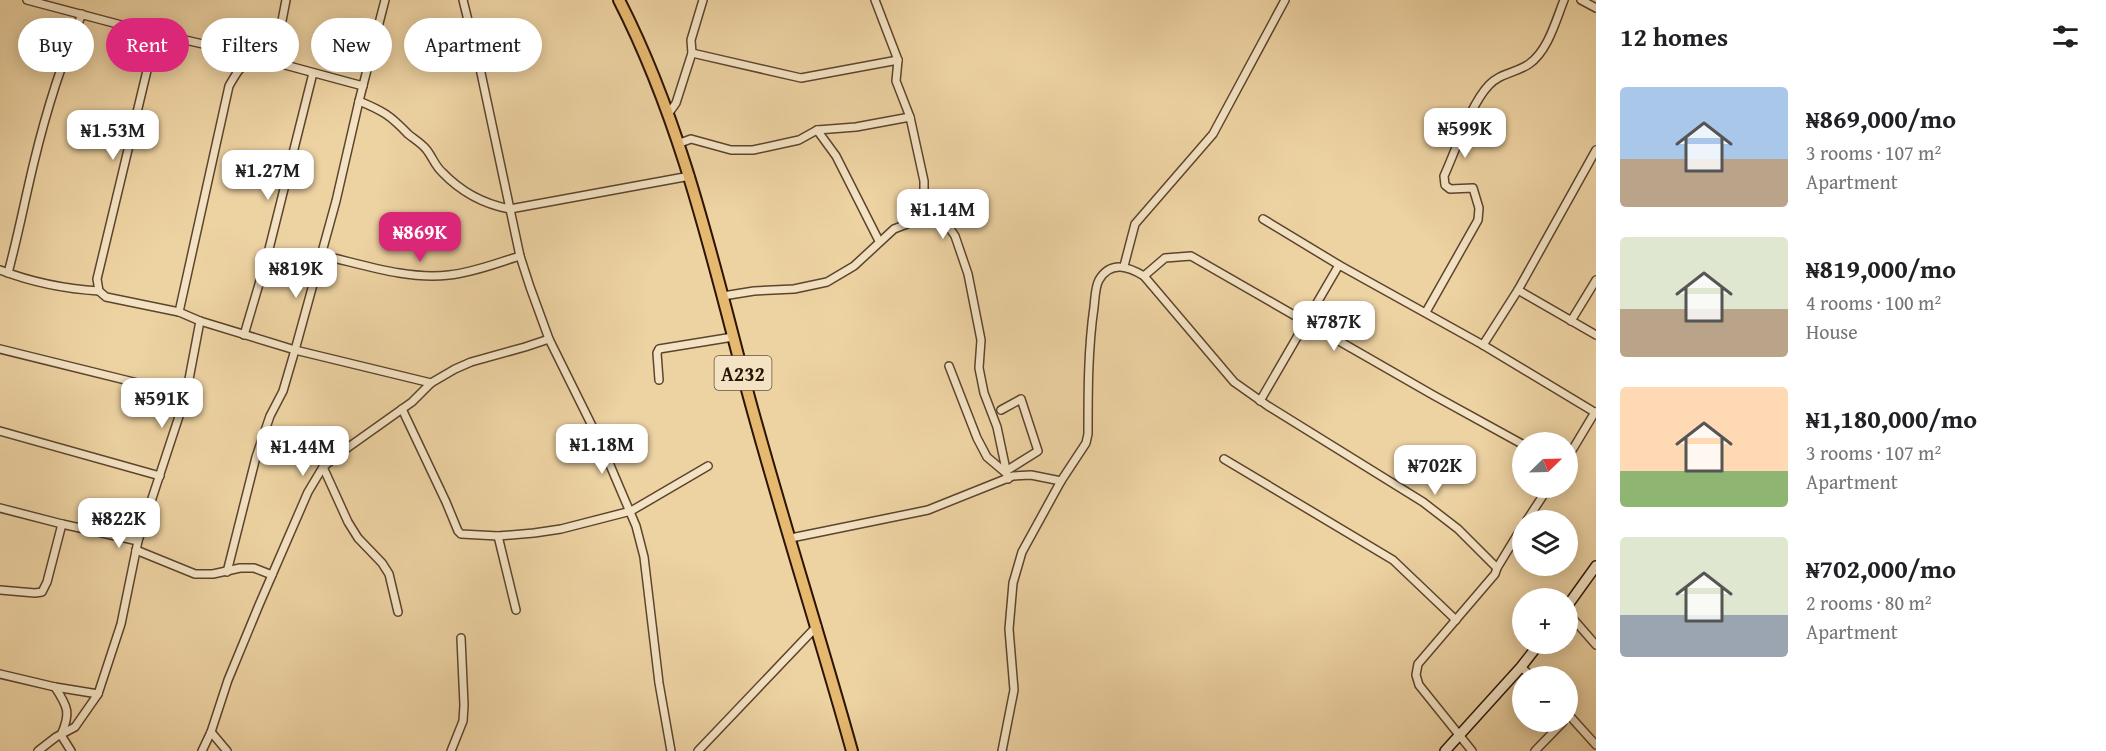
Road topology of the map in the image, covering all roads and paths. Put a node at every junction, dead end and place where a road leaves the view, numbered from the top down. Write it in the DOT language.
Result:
graph roads {
  1 [pos="27,0"];
  2 [pos="286,0"];
  3 [pos="385,0"];
  4 [pos="463,0"];
  5 [pos="619,0"];
  6 [pos="703,0"];
  7 [pos="875,0"];
  8 [pos="1285,0"];
  9 [pos="1564,0"];
  10 [pos="1581,0"];
  11 [pos="1596,8"];
  12 [pos="82,14"];
  13 [pos="283,18"];
  14 [pos="106,20"];
  15 [pos="692,53"];
  16 [pos="898,60"];
  17 [pos="299,69"];
  18 [pos="147,72"];
  19 [pos="237,72"];
  20 [pos="313,73"];
  21 [pos="363,86"];
  22 [pos="358,101"];
  23 [pos="669,113"];
  24 [pos="910,117"];
  25 [pos="817,130"];
  26 [pos="680,143"];
  27 [pos="1596,150"];
  28 [pos="690,176"];
  29 [pos="510,209"];
  30 [pos="924,212"];
  31 [pos="1263,219"];
  32 [pos="879,241"];
  33 [pos="321,255"];
  34 [pos="520,256"];
  35 [pos="1339,265"];
  36 [pos="1124,266"];
  37 [pos="0,270"];
  38 [pos="8,273"];
  39 [pos="1144,276"];
  40 [pos="1596,280"];
  41 [pos="1518,290"];
  42 [pos="99,291"];
  43 [pos="723,296"];
  44 [pos="178,312"];
  45 [pos="1426,312"];
  46 [pos="200,321"];
  47 [pos="1571,321"];
  48 [pos="1308,322"];
  49 [pos="244,335"];
  50 [pos="1596,335"];
  51 [pos="733,337"];
  52 [pos="549,339"];
  53 [pos="1483,345"];
  54 [pos="0,349"];
  55 [pos="295,350"];
  56 [pos="949,366"];
  57 [pos="659,380"];
  58 [pos="431,382"];
  59 [pos="186,395"];
  60 [pos="1260,401"];
  61 [pos="402,409"];
  62 [pos="1001,410"];
  63 [pos="1595,413"];
  64 [pos="0,432"];
  65 [pos="1512,438"];
  66 [pos="1578,441"];
  67 [pos="1224,459"];
  68 [pos="708,466"];
  69 [pos="323,467"];
  70 [pos="1007,474"];
  71 [pos="160,476"];
  72 [pos="1060,481"];
  73 [pos="0,508"];
  74 [pos="631,511"];
  75 [pos="62,524"];
  76 [pos="498,536"];
  77 [pos="791,538"];
  78 [pos="138,541"];
  79 [pos="1512,543"];
  80 [pos="136,550"];
  81 [pos="1596,566"];
  82 [pos="1497,568"];
  83 [pos="227,572"];
  84 [pos="272,575"];
  85 [pos="0,590"];
  86 [pos="1578,591"];
  87 [pos="516,610"];
  88 [pos="398,612"];
  89 [pos="1456,620"];
  90 [pos="1578,624"];
  91 [pos="817,626"];
  92 [pos="461,638"];
  93 [pos="1596,645"];
  94 [pos="1531,654"];
  95 [pos="1522,666"];
  96 [pos="0,674"];
  97 [pos="1512,677"];
  98 [pos="55,687"];
  99 [pos="98,694"];
  100 [pos="1578,728"];
  101 [pos="211,732"];
  102 [pos="1553,732"];
  103 [pos="61,735"];
  104 [pos="1460,736"];
  105 [pos="1596,745"];
  106 [pos="38,751"];
  107 [pos="71,751"];
  108 [pos="202,751"];
  109 [pos="227,751"];
  110 [pos="451,751"];
  111 [pos="671,751"];
  112 [pos="698,751"];
  113 [pos="852,751"];
  114 [pos="1002,751"];
  115 [pos="1445,751"];
  116 [pos="1472,751"];
  117 [pos="1535,751"];
  1 -- 12 [label="street"];
  2 -- 13 [label="street"];
  3 -- 21 [label="street"];
  4 -- 29 [label="street"];
  5 -- 23 [label="main road, A232"];
  6 -- 15 [label="street"];
  7 -- 16 [label="street"];
  8 -- 36 [label="street"];
  9 -- 45 [label="street"];
  10 -- 11 [label="street"];
  12 -- 14 [label="street"];
  12 -- 38 [label="street"];
  15 -- 16 [label="street"];
  15 -- 23 [label="street"];
  16 -- 24 [label="street"];
  17 -- 20 [label="street"];
  18 -- 42 [label="street"];
  19 -- 44 [label="street"];
  20 -- 21 [label="street"];
  20 -- 49 [label="street"];
  21 -- 22 [label="street"];
  22 -- 29 [label="street"];
  22 -- 33 [label="street"];
  23 -- 26 [label="main road, A232"];
  24 -- 25 [label="street"];
  24 -- 30 [label="street"];
  25 -- 26 [label="street"];
  25 -- 32 [label="street"];
  26 -- 28 [label="main road, A232"];
  27 -- 41 [label="street"];
  28 -- 29 [label="street"];
  28 -- 43 [label="main road, A232"];
  29 -- 34 [label="street"];
  30 -- 32 [label="street"];
  30 -- 70 [label="street"];
  31 -- 35 [label="street"];
  32 -- 43 [label="street"];
  33 -- 34 [label="street"];
  33 -- 55 [label="street"];
  34 -- 52 [label="street"];
  35 -- 45 [label="street"];
  35 -- 48 [label="street"];
  36 -- 39 [label="street"];
  36 -- 72 [label="street"];
  37 -- 38 [label="street"];
  38 -- 42 [label="street"];
  39 -- 48 [label="street"];
  39 -- 60 [label="street"];
  40 -- 47 [label="street"];
  41 -- 47 [label="street"];
  41 -- 53 [label="street"];
  42 -- 44 [label="street"];
  43 -- 51 [label="main road, A232"];
  44 -- 46 [label="street"];
  45 -- 53 [label="street"];
  46 -- 49 [label="street"];
  46 -- 59 [label="street"];
  47 -- 50 [label="street"];
  48 -- 60 [label="street"];
  48 -- 65 [label="street"];
  49 -- 55 [label="street"];
  51 -- 57 [label="street"];
  51 -- 77 [label="main road, A232"];
  52 -- 58 [label="street"];
  52 -- 74 [label="street"];
  53 -- 63 [label="street"];
  54 -- 59 [label="street"];
  55 -- 58 [label="street"];
  55 -- 83 [label="street"];
  56 -- 70 [label="street"];
  58 -- 61 [label="street"];
  59 -- 71 [label="street"];
  60 -- 82 [label="street"];
  61 -- 69 [label="street"];
  61 -- 76 [label="street"];
  62 -- 70 [label="street"];
  63 -- 66 [label="street"];
  64 -- 71 [label="street"];
  67 -- 89 [label="street"];
  68 -- 74 [label="street"];
  69 -- 84 [label="street"];
  69 -- 88 [label="street"];
  70 -- 72 [label="street"];
  70 -- 77 [label="street"];
  71 -- 78 [label="street"];
  72 -- 114 [label="street"];
  73 -- 75 [label="street"];
  74 -- 76 [label="street"];
  74 -- 111 [label="street"];
  75 -- 78 [label="street"];
  75 -- 85 [label="street"];
  76 -- 87 [label="street"];
  77 -- 91 [label="main road, A232"];
  78 -- 80 [label="street"];
  79 -- 82 [label="street"];
  80 -- 83 [label="street"];
  80 -- 99 [label="street"];
  81 -- 86 [label="main road"];
  82 -- 89 [label="street"];
  83 -- 84 [label="street"];
  84 -- 101 [label="street"];
  89 -- 104 [label="street"];
  90 -- 93 [label="street"];
  91 -- 112 [label="street"];
  91 -- 113 [label="main road, A232"];
  92 -- 110 [label="street"];
  94 -- 95 [label="main road"];
  96 -- 98 [label="street"];
  97 -- 104 [label="main road"];
  98 -- 99 [label="street"];
  98 -- 103 [label="street"];
  99 -- 103 [label="street"];
  100 -- 105 [label="street"];
  101 -- 108 [label="street"];
  101 -- 109 [label="street"];
  102 -- 117 [label="street"];
  103 -- 106 [label="street"];
  103 -- 107 [label="street"];
  104 -- 115 [label="main road"];
  104 -- 116 [label="street"];
}
